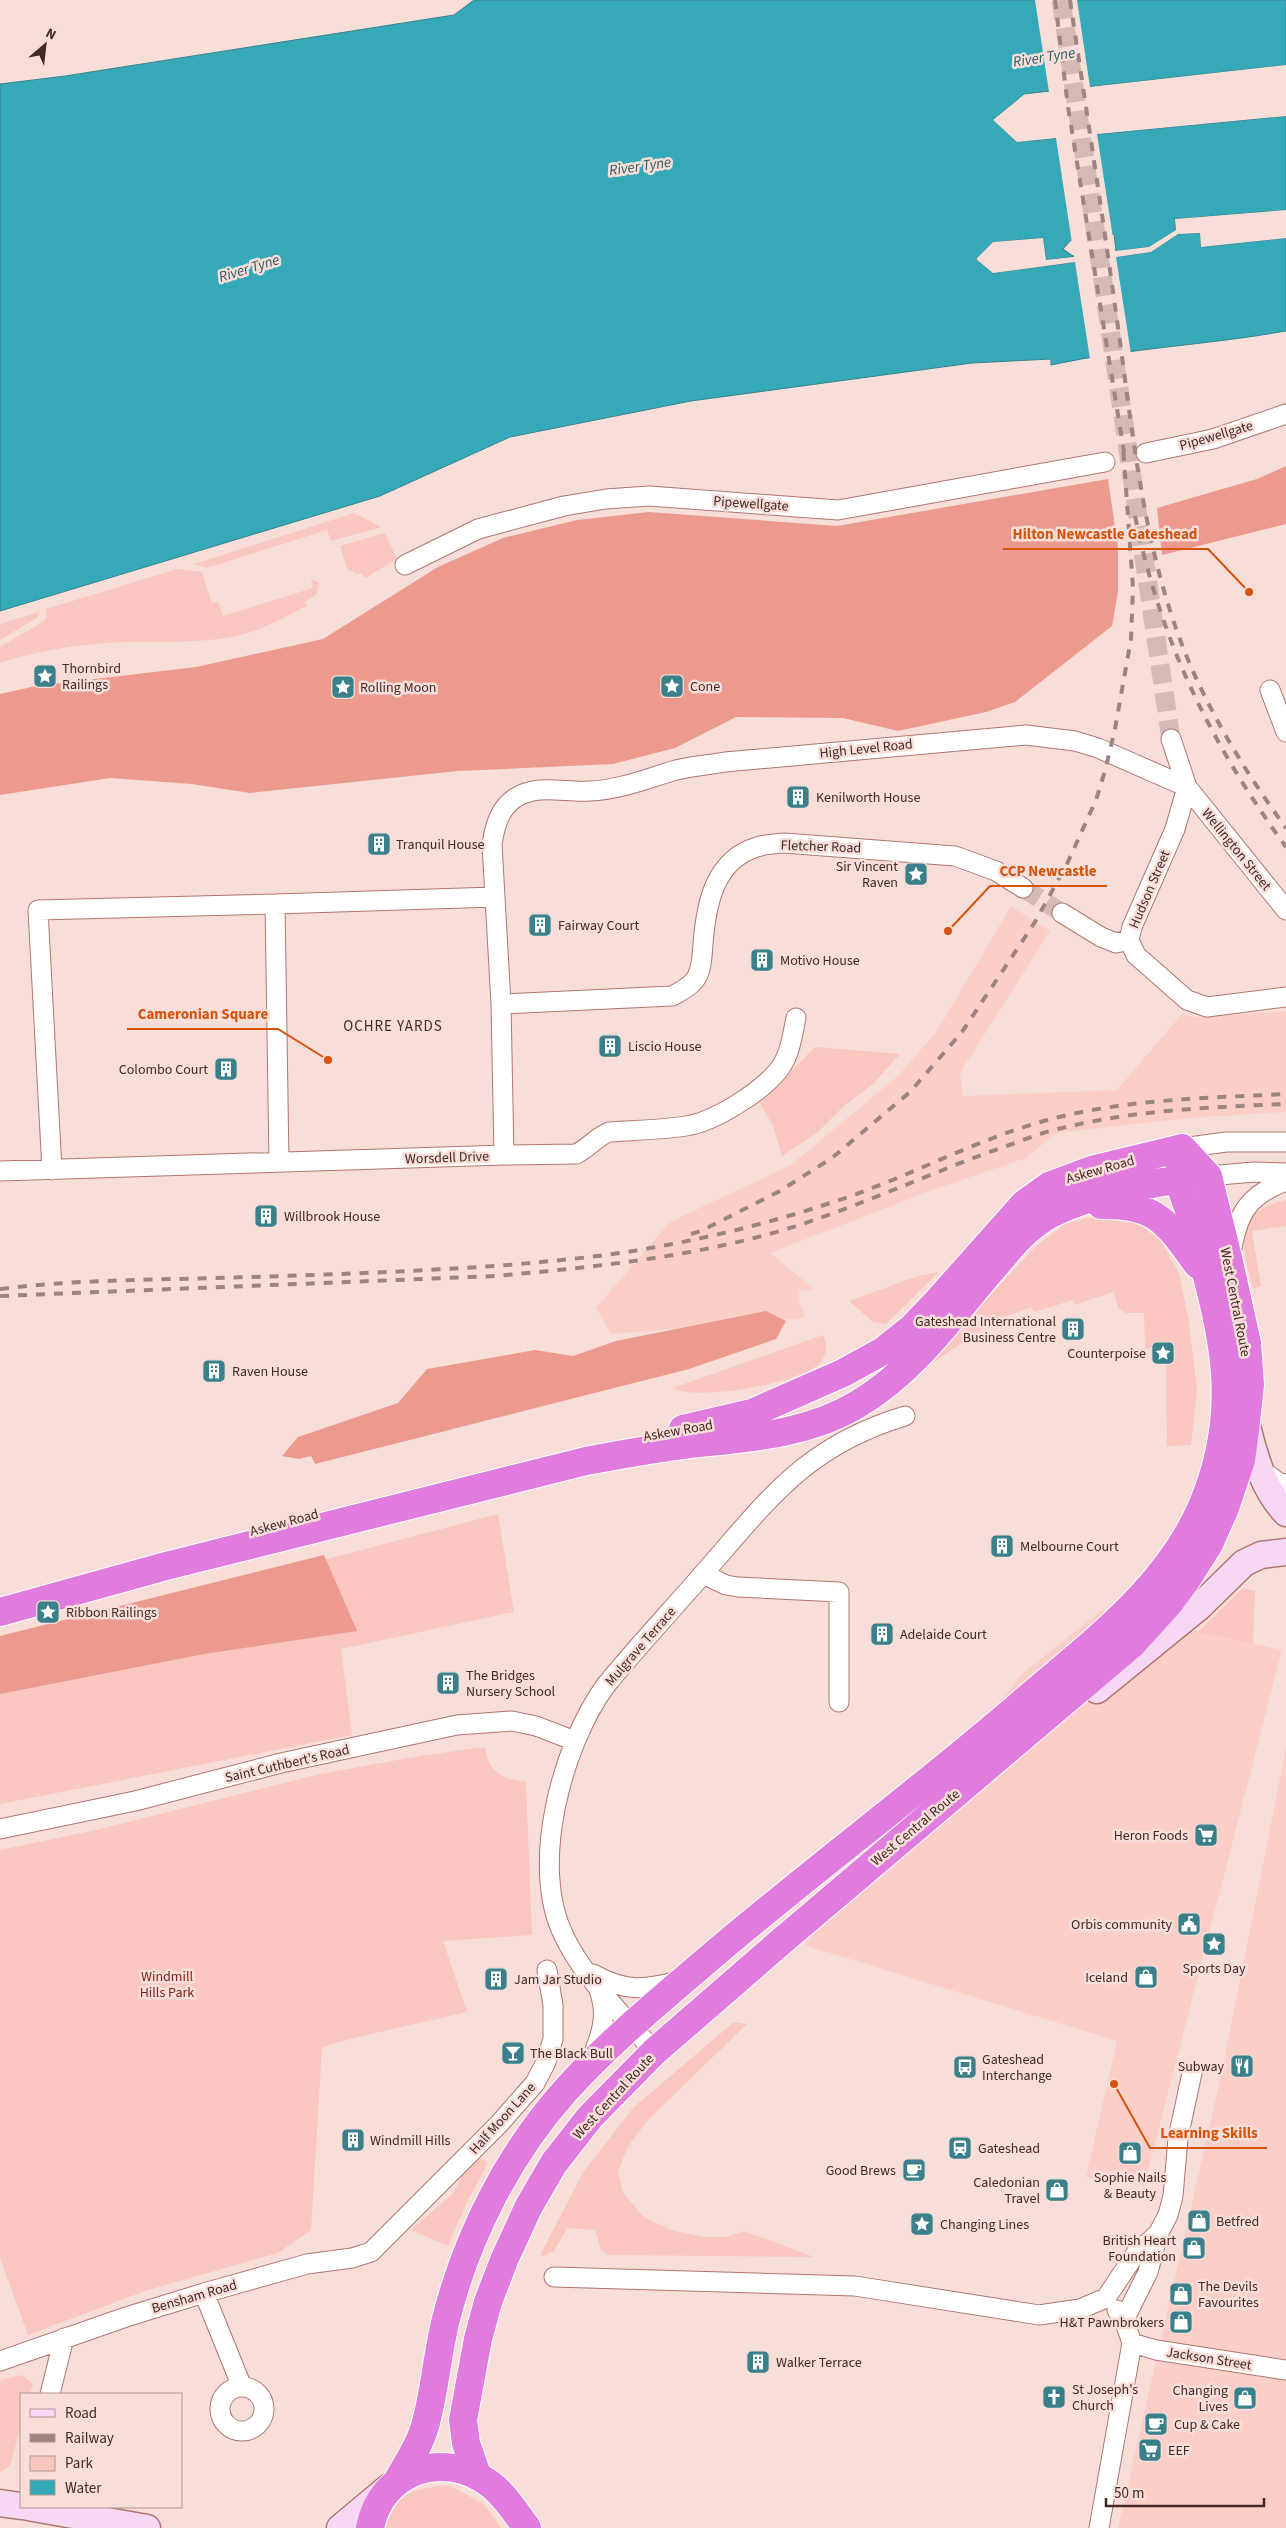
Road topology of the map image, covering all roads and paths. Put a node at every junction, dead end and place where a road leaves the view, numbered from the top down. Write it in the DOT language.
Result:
graph roads {
  1 [pos="1286,414"];
  2 [pos="1146,453"];
  3 [pos="1105,462"];
  4 [pos="405,565"];
  5 [pos="1270,690"];
  6 [pos="1286,732"];
  7 [pos="1171,739"];
  8 [pos="1187,787"];
  9 [pos="538,789"];
  10 [pos="1023,888"];
  11 [pos="495,897"];
  12 [pos="275,904"];
  13 [pos="1286,910"];
  14 [pos="1062,912"];
  15 [pos="1129,940"];
  16 [pos="1286,997"];
  17 [pos="501,1004"];
  18 [pos="796,1018"];
  19 [pos="1286,1142"];
  20 [pos="1182,1148"];
  21 [pos="504,1155"];
  22 [pos="279,1162"];
  23 [pos="52,1170"];
  24 [pos="0,1171"];
  25 [pos="1286,1173"];
  26 [pos="1208,1176"];
  27 [pos="1179,1179"];
  28 [pos="1286,1181"];
  29 [pos="1071,1205"];
  30 [pos="1229,1262"];
  31 [pos="1208,1278"];
  32 [pos="905,1416"];
  33 [pos="1246,1422"];
  34 [pos="1258,1467"];
  35 [pos="1286,1484"];
  36 [pos="1286,1513"];
  37 [pos="1286,1552"];
  38 [pos="703,1574"];
  39 [pos="0,1599"];
  40 [pos="0,1612"];
  41 [pos="839,1702"];
  42 [pos="575,1741"];
  43 [pos="1008,1747"];
  44 [pos="0,1829"];
  45 [pos="547,1970"];
  46 [pos="591,1977"];
  47 [pos="682,1981"];
  48 [pos="633,2026"];
  49 [pos="654,2052"];
  50 [pos="588,2067"];
  51 [pos="1192,2074"];
  52 [pos="1158,2234"];
  53 [pos="387,2236"];
  54 [pos="554,2277"];
  55 [pos="204,2293"];
  56 [pos="1106,2298"];
  57 [pos="1124,2320"];
  58 [pos="64,2338"];
  59 [pos="1132,2343"];
  60 [pos="0,2361"];
  61 [pos="1286,2370"];
  62 [pos="242,2387"];
  63 [pos="50,2393"];
  64 [pos="478,2476"];
  65 [pos="396,2482"];
  66 [pos="35,2508"];
  67 [pos="147,2528"];
  68 [pos="340,2528"];
  69 [pos="370,2528"];
  70 [pos="527,2528"];
  71 [pos="1100,2528"];
  1 -- 2 [label="street, Pipewellgate"];
  3 -- 4 [label="street, Pipewellgate"];
  5 -- 6 [label="street"];
  7 -- 8 [label="street"];
  8 -- 9 [label="street, High Level Road"];
  8 -- 13 [label="street, Wellington Street"];
  8 -- 15 [label="street, Hudson Street"];
  9 -- 11 [label="street, Worsdell Drive"];
  10 -- 17 [label="street, Fletcher Road"];
  11 -- 12 [label="street"];
  11 -- 17 [label="street, Worsdell Drive"];
  12 -- 22 [label="street"];
  12 -- 23 [label="street"];
  14 -- 15 [label="street"];
  15 -- 16 [label="street, Hudson Street"];
  17 -- 21 [label="street, Worsdell Drive"];
  18 -- 21 [label="street"];
  19 -- 20 [label="street, Askew Road"];
  20 -- 26 [label="highway, West Central Route"];
  20 -- 27 [label="highway"];
  20 -- 39 [label="highway, Askew Road"];
  21 -- 22 [label="street, Worsdell Drive"];
  22 -- 23 [label="street, Worsdell Drive"];
  23 -- 24 [label="street, Worsdell Drive"];
  25 -- 26 [label="street"];
  26 -- 27 [label="highway, Askew Road"];
  26 -- 30 [label="highway, West Central Route"];
  27 -- 29 [label="highway, Askew Road"];
  27 -- 31 [label="highway, West Central Route"];
  28 -- 30 [label="street"];
  29 -- 31 [label="highway"];
  29 -- 40 [label="highway, Askew Road"];
  30 -- 33 [label="highway, West Central Route"];
  31 -- 47 [label="highway, West Central Route"];
  32 -- 38 [label="street, Mulgrave Terrace"];
  33 -- 34 [label="street"];
  33 -- 43 [label="highway, West Central Route"];
  34 -- 35 [label="street"];
  34 -- 36 [label="street"];
  37 -- 43 [label="street"];
  38 -- 41 [label="street"];
  38 -- 42 [label="street, Mulgrave Terrace"];
  42 -- 44 [label="street, Saint Cuthbert's Road"];
  42 -- 46 [label="street, Mulgrave Terrace"];
  43 -- 49 [label="highway, West Central Route"];
  45 -- 53 [label="street, Half Moon Lane"];
  46 -- 47 [label="street, Mulgrave Terrace"];
  46 -- 48 [label="street, Mulgrave Terrace"];
  46 -- 50 [label="street, Mulgrave Terrace"];
  47 -- 48 [label="highway, West Central Route"];
  48 -- 49 [label="street, Mulgrave Terrace"];
  48 -- 50 [label="highway, West Central Route"];
  49 -- 64 [label="highway, West Central Route"];
  50 -- 65 [label="highway, West Central Route"];
  51 -- 52 [label="street"];
  52 -- 56 [label="street"];
  52 -- 57 [label="street"];
  53 -- 55 [label="street, Bensham Road"];
  54 -- 56 [label="street"];
  55 -- 58 [label="street, Bensham Road"];
  55 -- 62 [label="street"];
  56 -- 57 [label="street"];
  57 -- 59 [label="street"];
  58 -- 60 [label="street, Bensham Road"];
  58 -- 63 [label="street"];
  59 -- 61 [label="street, Jackson Street"];
  59 -- 71 [label="street"];
  64 -- 65 [label="highway"];
  64 -- 70 [label="highway"];
  65 -- 68 [label="street"];
  65 -- 69 [label="highway, West Central Route"];
  66 -- 67 [label="street"];
}
